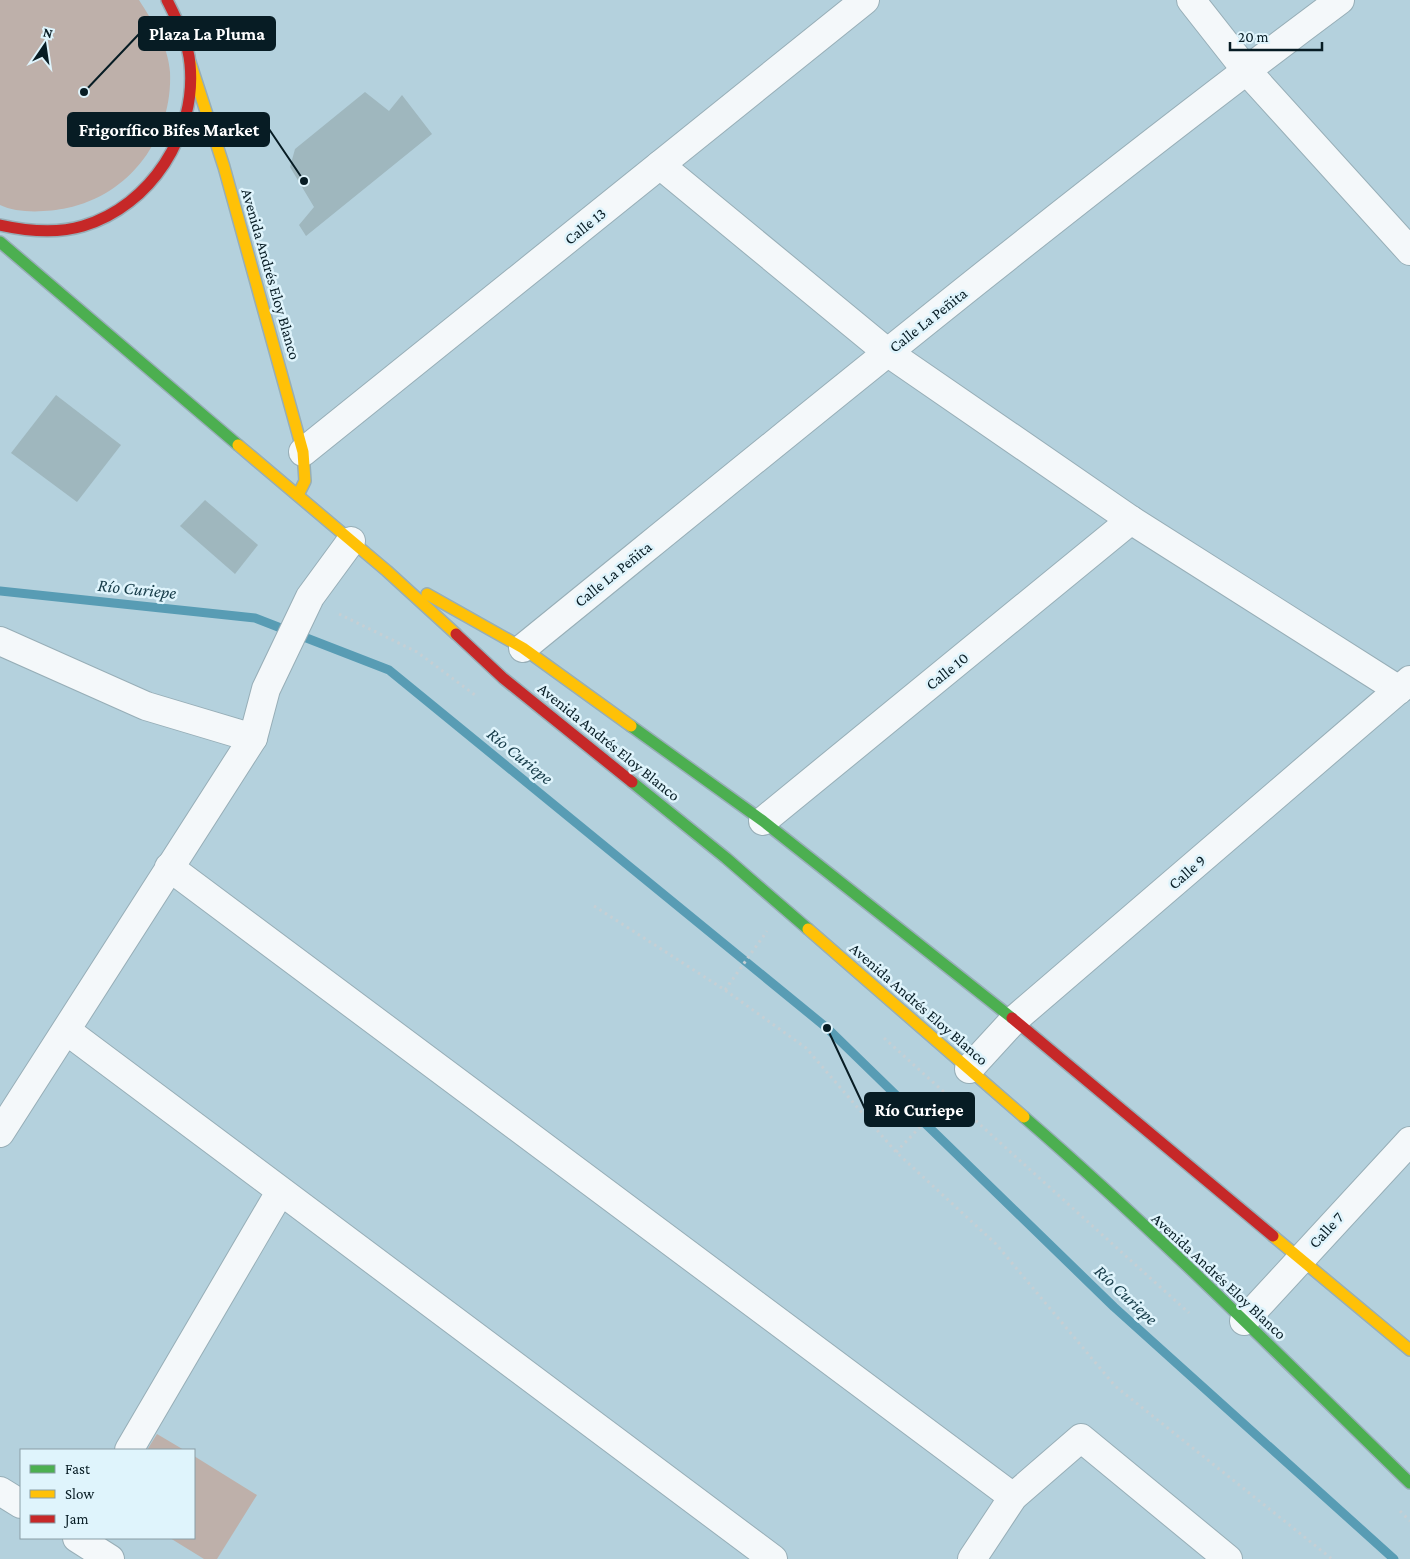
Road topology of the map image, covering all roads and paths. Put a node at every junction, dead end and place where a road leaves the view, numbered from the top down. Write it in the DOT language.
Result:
graph roads {
  1 [pos="865,0"];
  2 [pos="1191,0"];
  3 [pos="1340,0"];
  4 [pos="173,4"];
  5 [pos="190,62"];
  6 [pos="1246,70"];
  7 [pos="660,165"];
  8 [pos="0,225"];
  9 [pos="0,242"];
  10 [pos="1410,251"];
  11 [pos="887,352"];
  12 [pos="304,452"];
  13 [pos="298,495"];
  14 [pos="1131,520"];
  15 [pos="351,541"];
  16 [pos="386,571"];
  17 [pos="339,614"];
  18 [pos="0,641"];
  19 [pos="523,648"];
  20 [pos="1405,685"];
  21 [pos="480,699"];
  22 [pos="253,738"];
  23 [pos="762,821"];
  24 [pos="169,867"];
  25 [pos="594,906"];
  26 [pos="760,925"];
  27 [pos="768,931"];
  28 [pos="775,938"];
  29 [pos="725,990"];
  30 [pos="1014,1020"];
  31 [pos="66,1032"];
  32 [pos="884,1038"];
  33 [pos="969,1069"];
  34 [pos="949,1097"];
  35 [pos="0,1133"];
  36 [pos="1410,1141"];
  37 [pos="896,1152"];
  38 [pos="280,1192"];
  39 [pos="1300,1258"];
  40 [pos="1192,1316"];
  41 [pos="1244,1321"];
  42 [pos="1410,1350"];
  43 [pos="130,1449"];
  44 [pos="1410,1483"];
  45 [pos="0,1491"];
  46 [pos="1013,1497"];
  47 [pos="20,1503"];
  48 [pos="1396,1507"];
  49 [pos="1410,1521"];
  50 [pos="80,1539"];
  51 [pos="110,1559"];
  52 [pos="773,1559"];
  53 [pos="972,1559"];
  54 [pos="1228,1559"];
  55 [pos="1332,1559"];
  1 -- 7 [label="street, Calle 13"];
  2 -- 6 [label="street"];
  3 -- 6 [label="street, Calle La Peñita"];
  4 -- 5 [label="main road"];
  5 -- 8 [label="main road"];
  5 -- 12 [label="main road, Avenida Andrés Eloy Blanco"];
  6 -- 10 [label="street"];
  6 -- 11 [label="street, Calle La Peñita"];
  7 -- 11 [label="street"];
  7 -- 12 [label="street, Calle 13"];
  9 -- 13 [label="main road, Avenida Andrés Eloy Blanco"];
  11 -- 14 [label="street"];
  11 -- 19 [label="street, Calle La Peñita"];
  12 -- 13 [label="main road, Avenida Andrés Eloy Blanco"];
  13 -- 15 [label="main road, Avenida Andrés Eloy Blanco"];
  14 -- 20 [label="street"];
  14 -- 23 [label="street, Calle 10"];
  15 -- 16 [label="main road, Avenida Andrés Eloy Blanco"];
  15 -- 22 [label="street"];
  16 -- 19 [label="main road, Avenida Andrés Eloy Blanco"];
  16 -- 33 [label="main road, Avenida Andrés Eloy Blanco"];
  17 -- 21 [label="path"];
  18 -- 22 [label="street"];
  19 -- 23 [label="main road, Avenida Andrés Eloy Blanco"];
  20 -- 30 [label="street, Calle 9"];
  22 -- 24 [label="street"];
  23 -- 30 [label="main road, Avenida Andrés Eloy Blanco"];
  24 -- 31 [label="street"];
  24 -- 46 [label="street"];
  25 -- 29 [label="path"];
  26 -- 27 [label="path"];
  27 -- 28 [label="path"];
  27 -- 29 [label="path"];
  29 -- 37 [label="path"];
  30 -- 33 [label="street, Calle 9"];
  30 -- 39 [label="main road, Avenida Andrés Eloy Blanco"];
  31 -- 35 [label="street"];
  31 -- 38 [label="street"];
  32 -- 34 [label="path"];
  33 -- 41 [label="main road, Avenida Andrés Eloy Blanco"];
  34 -- 37 [label="path"];
  34 -- 40 [label="path"];
  36 -- 39 [label="street, Calle 7"];
  37 -- 55 [label="path"];
  38 -- 43 [label="street"];
  38 -- 52 [label="street"];
  39 -- 41 [label="street, Calle 7"];
  39 -- 42 [label="main road, Avenida Andrés Eloy Blanco"];
  41 -- 44 [label="main road, Avenida Andrés Eloy Blanco"];
  45 -- 47 [label="street"];
  46 -- 53 [label="street"];
  46 -- 54 [label="street"];
  48 -- 49 [label="path"];
  50 -- 51 [label="street"];
}
